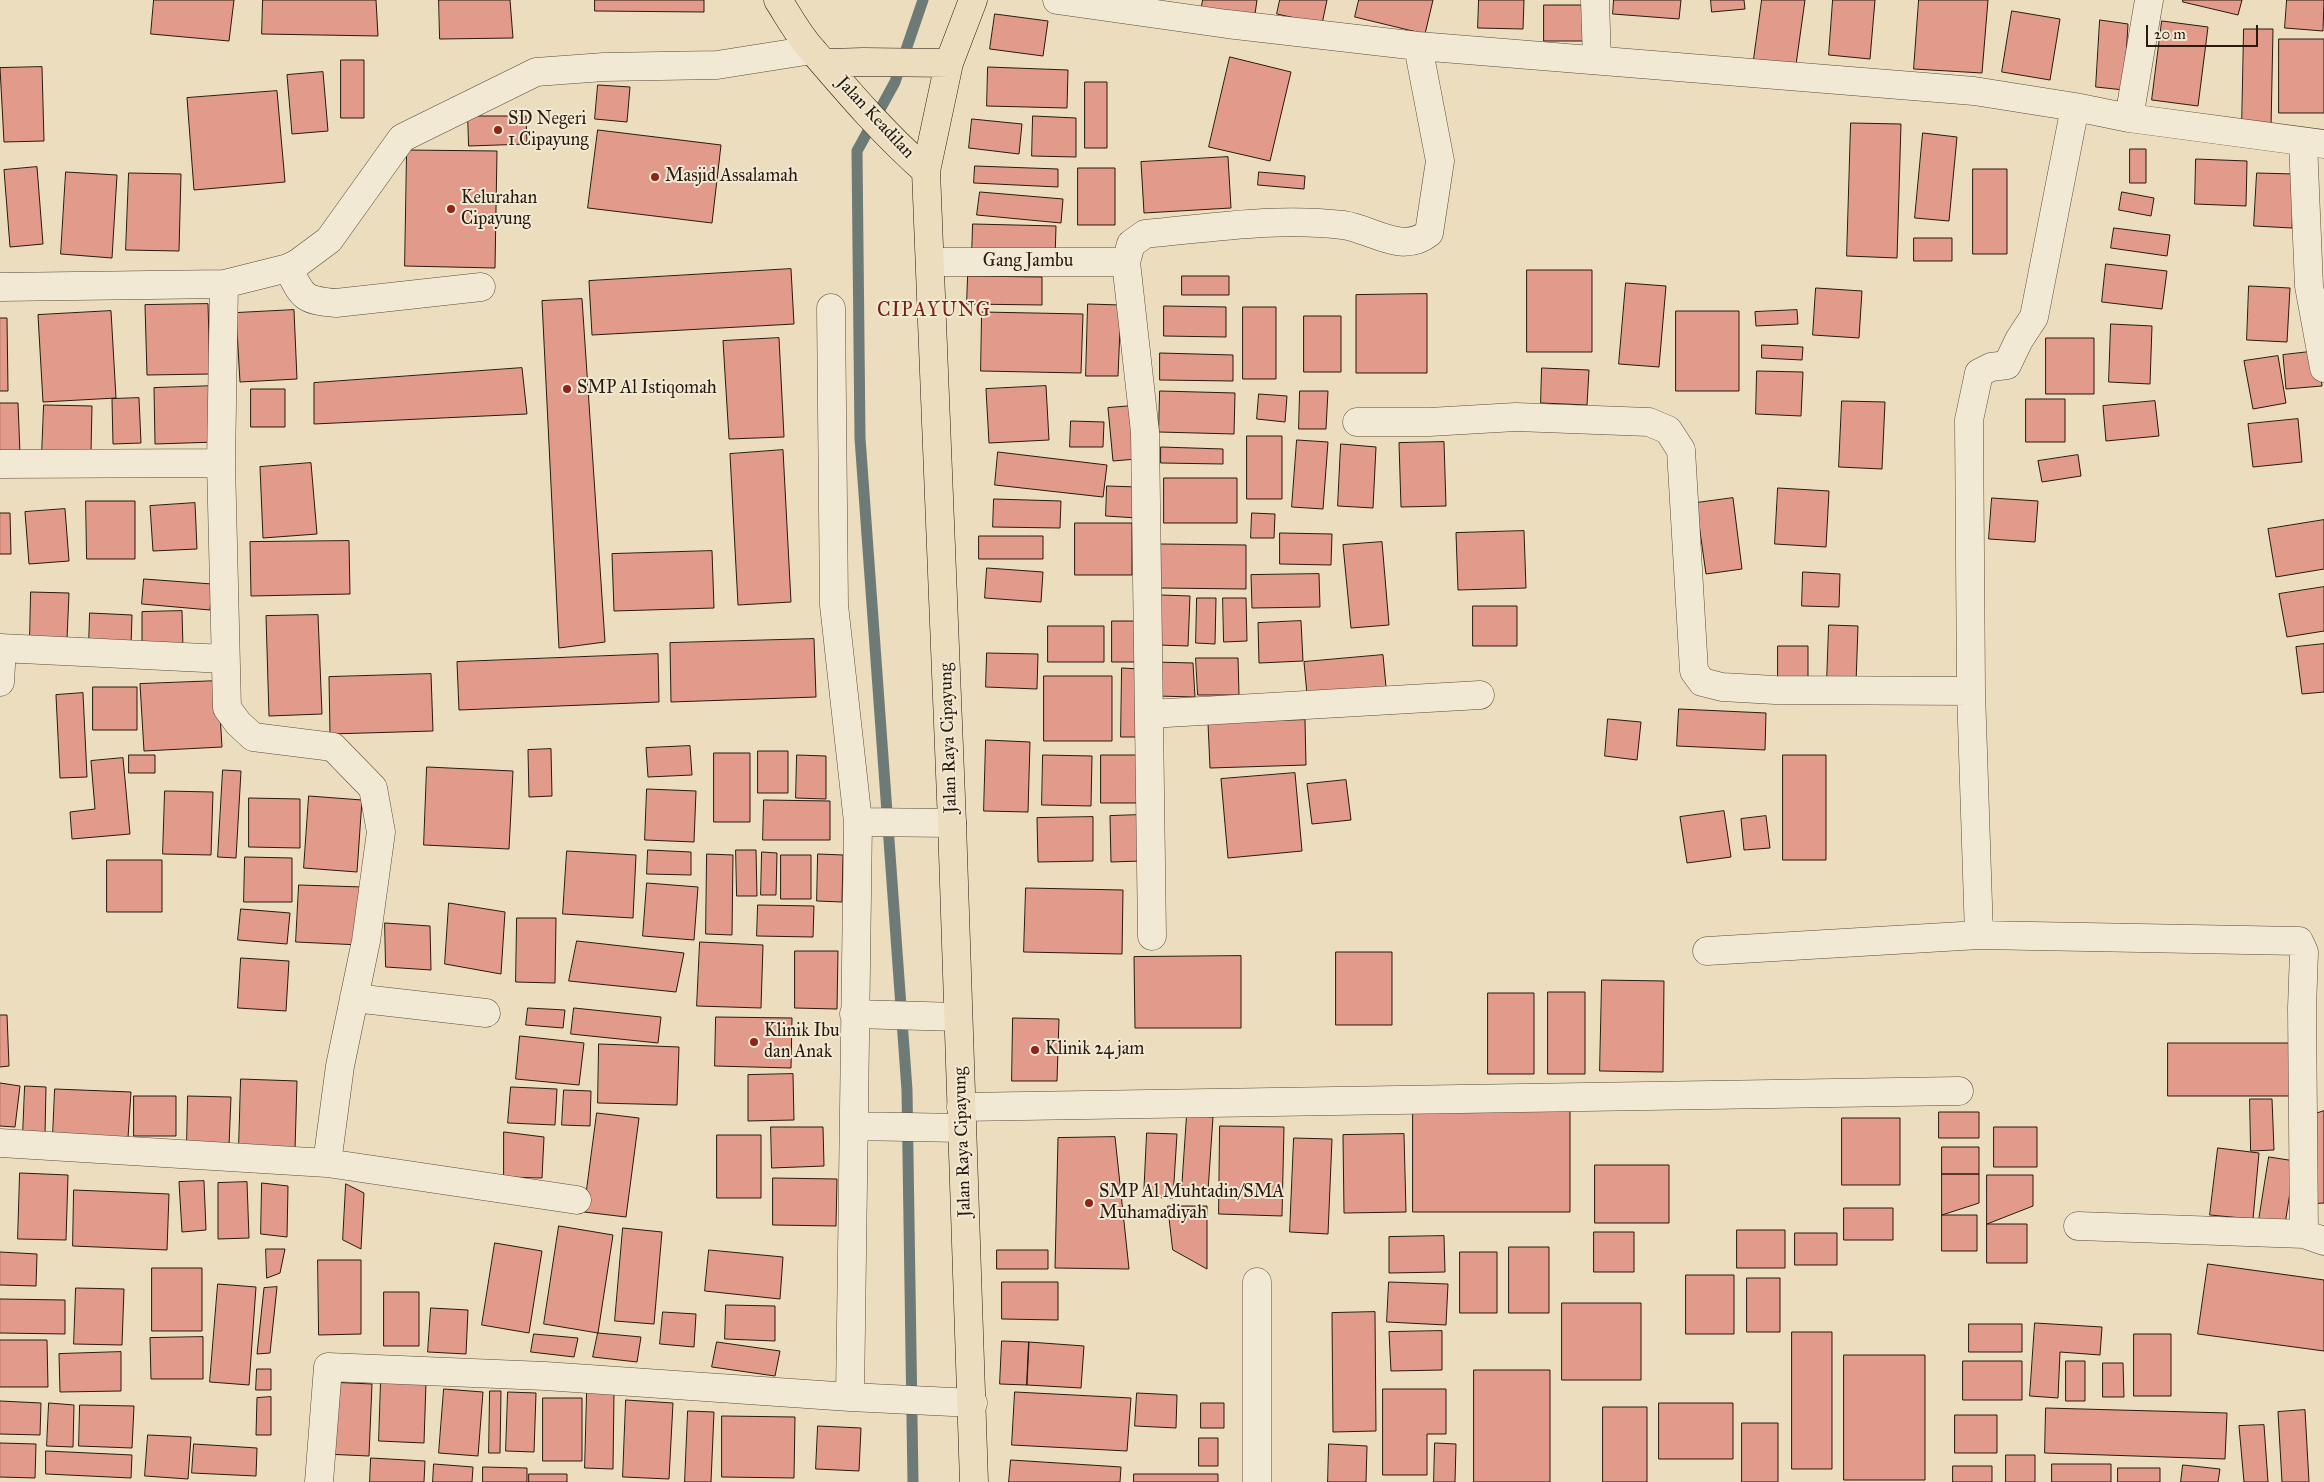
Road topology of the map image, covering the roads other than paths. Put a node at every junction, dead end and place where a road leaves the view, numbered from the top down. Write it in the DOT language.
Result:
graph roads {
  1 [pos="778,0"];
  2 [pos="973,0"];
  3 [pos="1057,0"];
  4 [pos="1595,0"];
  5 [pos="2149,0"];
  6 [pos="1418,46"];
  7 [pos="819,57"];
  8 [pos="1597,60"];
  9 [pos="949,63"];
  10 [pos="2074,107"];
  11 [pos="2129,118"];
  12 [pos="2313,143"];
  13 [pos="926,171"];
  14 [pos="930,262"];
  15 [pos="1126,262"];
  16 [pos="288,268"];
  17 [pos="224,284"];
  18 [pos="0,287"];
  19 [pos="482,287"];
  20 [pos="831,308"];
  21 [pos="2324,368"];
  22 [pos="1357,422"];
  23 [pos="221,463"];
  24 [pos="0,464"];
  25 [pos="1,648"];
  26 [pos="225,659"];
  27 [pos="0,682"];
  28 [pos="1971,690"];
  29 [pos="1480,695"];
  30 [pos="1149,714"];
  31 [pos="866,821"];
  32 [pos="952,823"];
  33 [pos="1979,935"];
  34 [pos="1152,936"];
  35 [pos="1707,951"];
  36 [pos="354,998"];
  37 [pos="486,1013"];
  38 [pos="862,1014"];
  39 [pos="958,1016"];
  40 [pos="1959,1090"];
  41 [pos="961,1117"];
  42 [pos="863,1126"];
  43 [pos="0,1143"];
  44 [pos="327,1163"];
  45 [pos="577,1200"];
  46 [pos="2078,1226"];
  47 [pos="2314,1237"];
  48 [pos="1257,1282"];
  49 [pos="850,1397"];
  50 [pos="962,1402"];
  51 [pos="319,1482"];
  52 [pos="974,1482"];
  53 [pos="1257,1482"];
  1 -- 7 [label="main road, Jalan Keadilan"];
  2 -- 9 [label="main road, Jalan Raya Cipayung"];
  3 -- 6 [label="street"];
  4 -- 8 [label="street"];
  5 -- 11 [label="street"];
  6 -- 8 [label="street"];
  6 -- 15 [label="street"];
  7 -- 9 [label="main road, Jalan Keadilan"];
  7 -- 13 [label="main road, Jalan Keadilan"];
  7 -- 16 [label="street"];
  8 -- 10 [label="street"];
  9 -- 13 [label="main road, Jalan Raya Cipayung"];
  10 -- 11 [label="street"];
  10 -- 28 [label="street"];
  11 -- 12 [label="street"];
  12 -- 21 [label="street"];
  13 -- 14 [label="main road, Jalan Raya Cipayung"];
  14 -- 15 [label="street, Gang Jambu"];
  14 -- 32 [label="main road, Jalan Raya Cipayung"];
  15 -- 30 [label="street"];
  16 -- 17 [label="street"];
  16 -- 19 [label="street"];
  17 -- 18 [label="street"];
  17 -- 23 [label="street"];
  20 -- 31 [label="street"];
  22 -- 28 [label="street"];
  23 -- 24 [label="street"];
  23 -- 26 [label="street"];
  25 -- 26 [label="street"];
  25 -- 27 [label="street"];
  26 -- 36 [label="street"];
  28 -- 33 [label="street"];
  29 -- 30 [label="street"];
  30 -- 34 [label="street"];
  31 -- 32 [label="street"];
  31 -- 38 [label="street"];
  32 -- 39 [label="main road, Jalan Raya Cipayung"];
  33 -- 35 [label="street"];
  33 -- 47 [label="street"];
  36 -- 37 [label="street"];
  36 -- 44 [label="street"];
  38 -- 39 [label="street"];
  38 -- 42 [label="street"];
  39 -- 41 [label="main road, Jalan Raya Cipayung"];
  40 -- 41 [label="street"];
  41 -- 42 [label="street"];
  41 -- 50 [label="main road, Jalan Raya Cipayung"];
  42 -- 49 [label="street"];
  43 -- 44 [label="street"];
  44 -- 45 [label="street"];
  46 -- 47 [label="street"];
  48 -- 53 [label="street"];
  49 -- 50 [label="street"];
  49 -- 51 [label="street"];
  50 -- 52 [label="main road, Jalan Raya Cipayung"];
}
